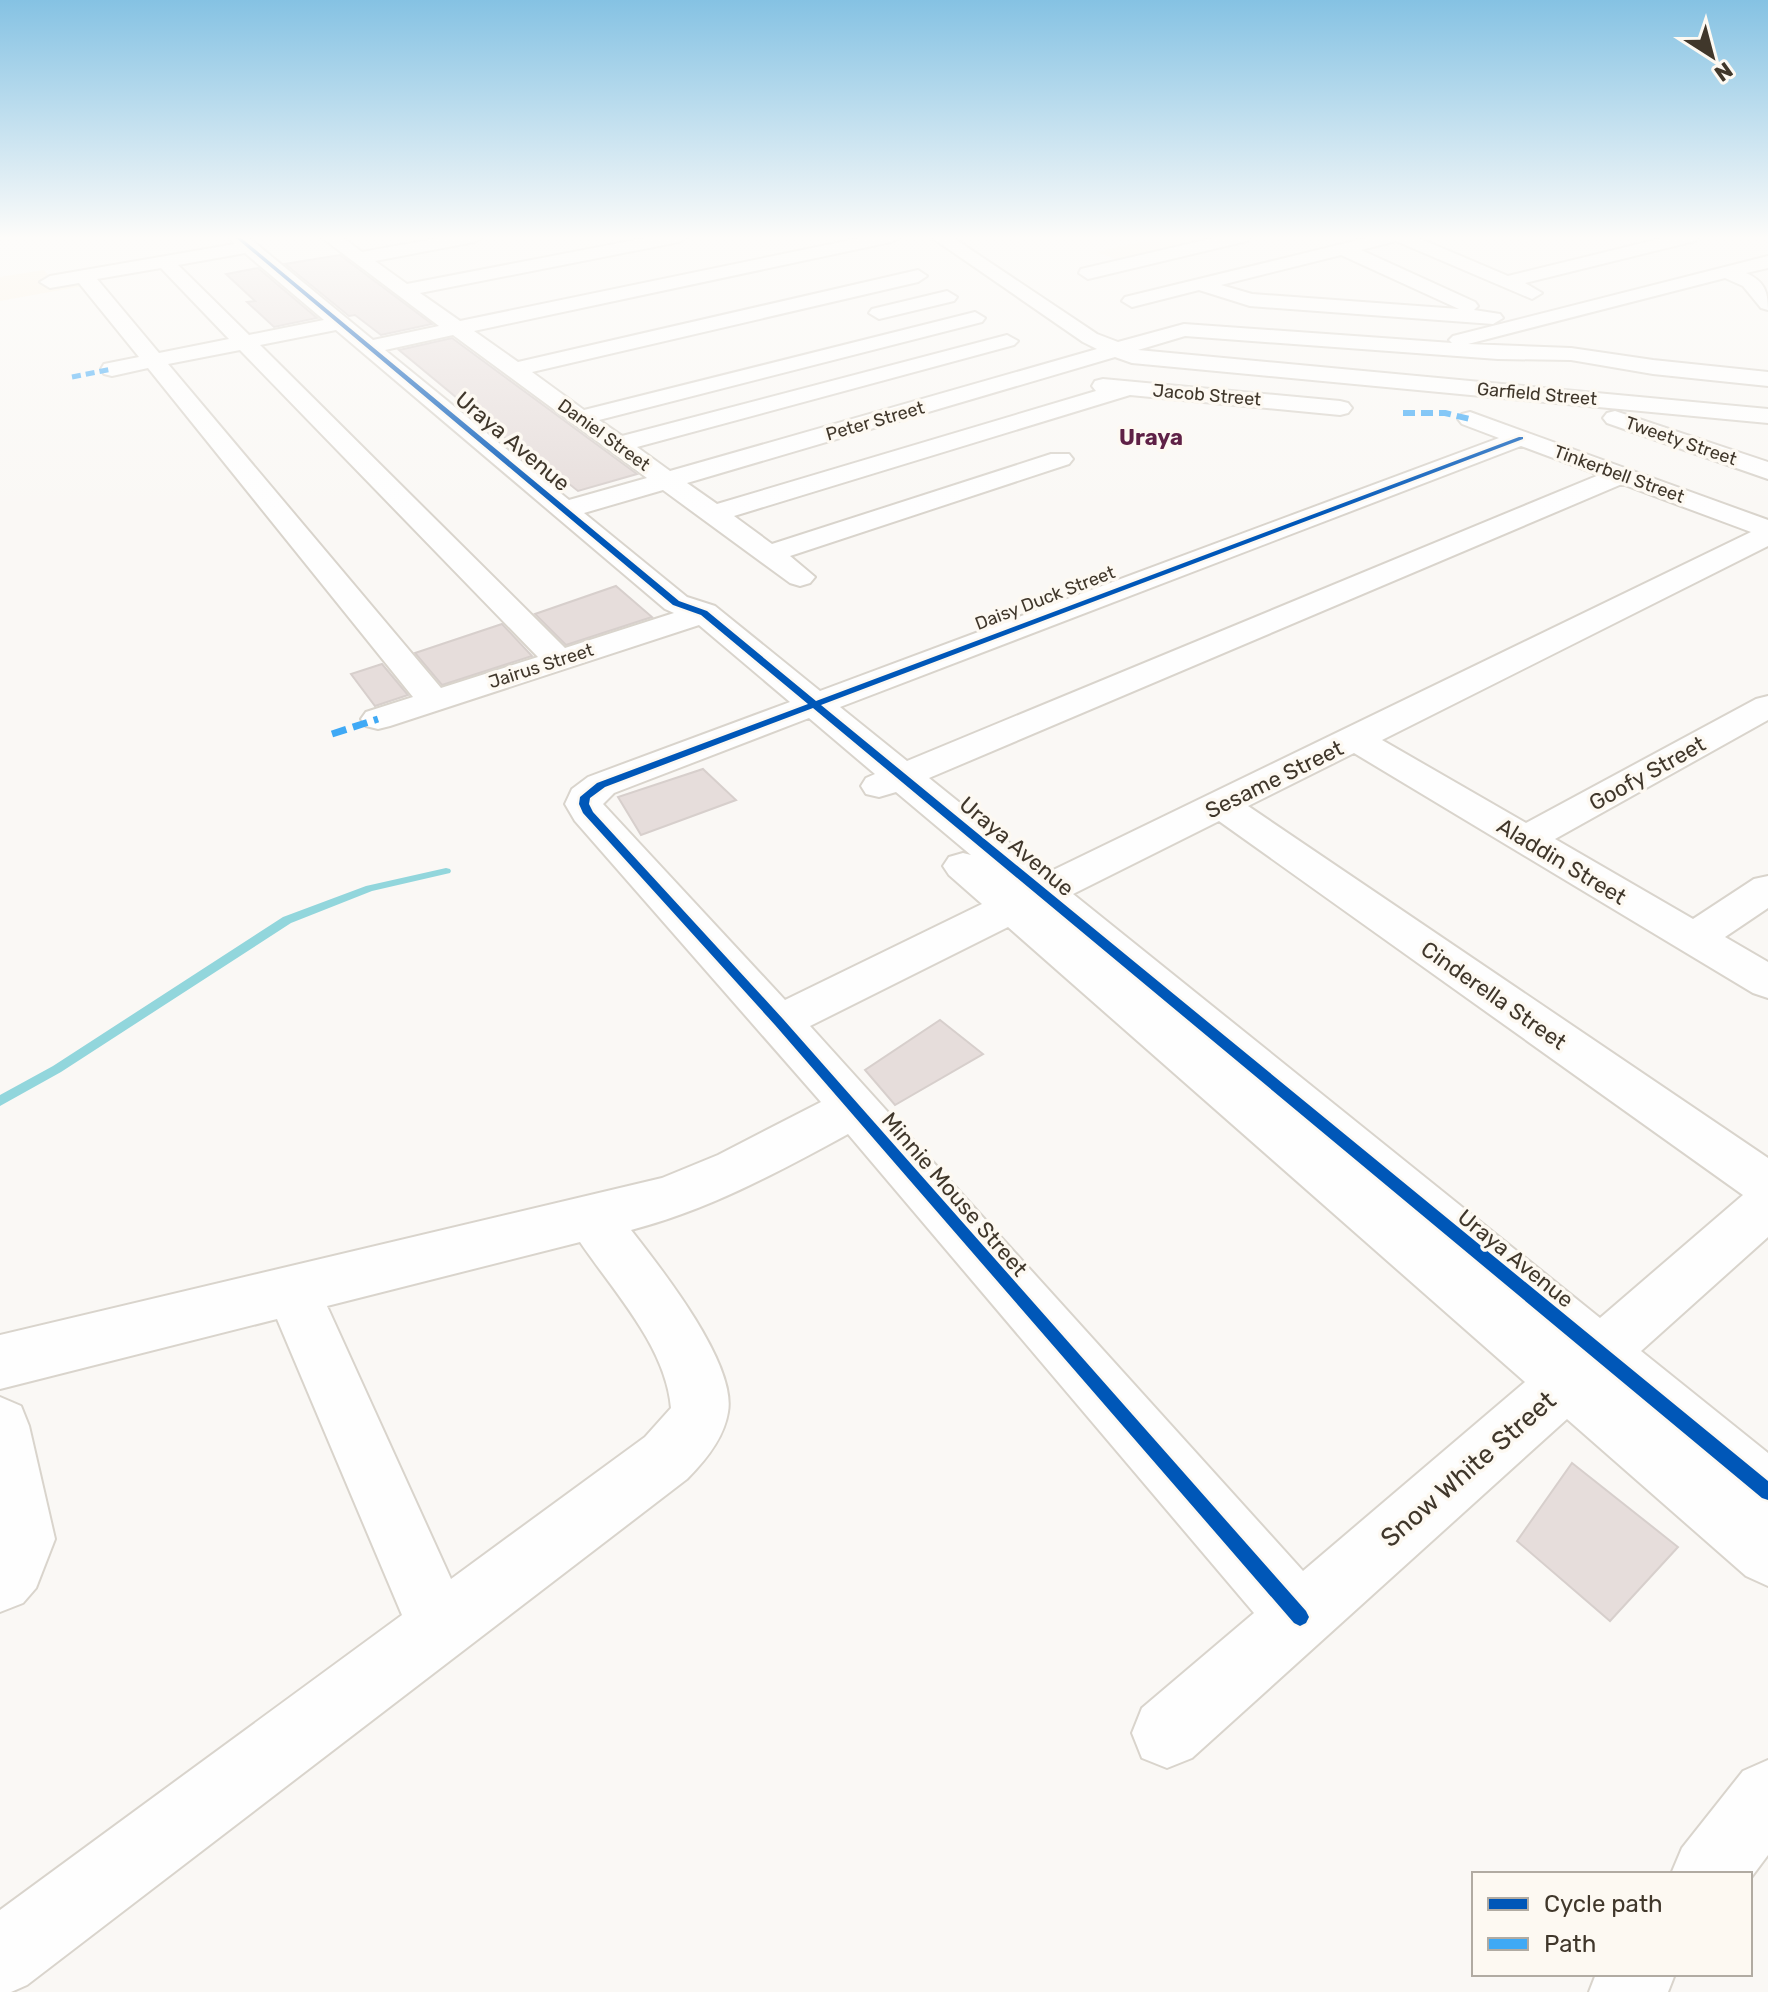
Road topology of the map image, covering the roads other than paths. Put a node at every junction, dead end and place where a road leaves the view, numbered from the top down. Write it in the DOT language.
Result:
graph roads {
  1 [pos="127,330"];
  2 [pos="232,330"];
  3 [pos="304,330"];
  4 [pos="347,330"];
  5 [pos="447,330"];
  6 [pos="459,330"];
  7 [pos="686,330"];
  8 [pos="928,330"];
  9 [pos="992,330"];
  10 [pos="1081,330"];
  11 [pos="1184,330"];
  12 [pos="1479,330"];
  13 [pos="512,340"];
  14 [pos="1007,341"];
  15 [pos="244,342"];
  16 [pos="368,347"];
  17 [pos="482,347"];
  18 [pos="1431,349"];
  19 [pos="1115,352"];
  20 [pos="152,361"];
  21 [pos="112,369"];
  22 [pos="513,370"];
  23 [pos="1036,374"];
  24 [pos="1768,379"];
  25 [pos="577,386"];
  26 [pos="1130,388"];
  27 [pos="424,392"];
  28 [pos="546,393"];
  29 [pos="1549,395"];
  30 [pos="396,399"];
  31 [pos="1340,408"];
  32 [pos="1768,416"];
  33 [pos="580,418"];
  34 [pos="1470,419"];
  35 [pos="1002,428"];
  36 [pos="1521,438"];
  37 [pos="618,445"];
  38 [pos="1768,471"];
  39 [pos="1622,475"];
  40 [pos="667,480"];
  41 [pos="565,510"];
  42 [pos="713,514"];
  43 [pos="1768,532"];
  44 [pos="769,554"];
  45 [pos="800,577"];
  46 [pos="686,613"];
  47 [pos="559,660"];
  48 [pos="434,701"];
  49 [pos="1768,706"];
  50 [pos="801,710"];
  51 [pos="378,719"];
  52 [pos="1355,739"];
  53 [pos="887,782"];
  54 [pos="585,797"];
  55 [pos="1221,805"];
  56 [pos="1526,839"];
  57 [pos="1768,889"];
  58 [pos="1027,900"];
  59 [pos="1694,938"];
  60 [pos="1768,982"];
  61 [pos="779,1022"];
  62 [pos="853,1108"];
  63 [pos="1768,1185"];
  64 [pos="1768,1205"];
  65 [pos="591,1216"];
  66 [pos="292,1290"];
  67 [pos="0,1362"];
  68 [pos="1584,1368"];
  69 [pos="0,1426"];
  70 [pos="1768,1492"];
  71 [pos="1768,1554"];
  72 [pos="0,1580"];
  73 [pos="1300,1617"];
  74 [pos="440,1628"];
  75 [pos="1167,1733"];
  76 [pos="1768,1796"];
  77 [pos="1710,1872"];
  78 [pos="0,1958"];
  1 -- 20 [label="street"];
  2 -- 15 [label="street"];
  3 -- 15 [label="street"];
  4 -- 16 [label="street, Uraya Avenue"];
  5 -- 16 [label="street"];
  6 -- 17 [label="street, Daniel Street"];
  7 -- 22 [label="street"];
  8 -- 33 [label="street"];
  9 -- 14 [label="street"];
  10 -- 19 [label="street"];
  11 -- 18 [label="street"];
  11 -- 19 [label="street, Peter Street"];
  12 -- 18 [label="street"];
  13 -- 17 [label="street"];
  14 -- 23 [label="street"];
  14 -- 37 [label="street"];
  15 -- 20 [label="street"];
  15 -- 47 [label="street"];
  16 -- 27 [label="street, Uraya Avenue"];
  17 -- 22 [label="street, Daniel Street"];
  18 -- 24 [label="street"];
  19 -- 23 [label="street, Peter Street"];
  19 -- 29 [label="street, Garfield Street"];
  20 -- 21 [label="street"];
  20 -- 48 [label="street"];
  22 -- 28 [label="street, Daniel Street"];
  23 -- 26 [label="street, Jacob Street"];
  23 -- 40 [label="street, Peter Street"];
  25 -- 28 [label="street"];
  26 -- 31 [label="street, Jacob Street"];
  26 -- 35 [label="street"];
  27 -- 30 [label="street"];
  27 -- 41 [label="street, Uraya Avenue"];
  28 -- 33 [label="street, Daniel Street"];
  29 -- 32 [label="street, Garfield Street"];
  29 -- 38 [label="street, Tweety Street"];
  33 -- 37 [label="street, Daniel Street"];
  34 -- 36 [label="street, Tinkerbell Street"];
  35 -- 42 [label="street"];
  35 -- 44 [label="street"];
  36 -- 39 [label="street, Tinkerbell Street"];
  36 -- 50 [label="street, Daisy Duck Street"];
  37 -- 40 [label="street, Daniel Street"];
  39 -- 43 [label="street, Tinkerbell Street"];
  39 -- 53 [label="street"];
  40 -- 41 [label="street, Peter Street"];
  40 -- 42 [label="street, Daniel Street"];
  41 -- 46 [label="street, Uraya Avenue"];
  42 -- 44 [label="street, Daniel Street"];
  43 -- 52 [label="street, Sesame Street"];
  44 -- 45 [label="street, Daniel Street"];
  46 -- 47 [label="street, Jairus Street"];
  46 -- 50 [label="street, Uraya Avenue"];
  47 -- 48 [label="street, Jairus Street"];
  48 -- 51 [label="street, Jairus Street"];
  49 -- 56 [label="street, Goofy Street"];
  50 -- 53 [label="street, Uraya Avenue"];
  50 -- 54 [label="street, Daisy Duck Street"];
  52 -- 55 [label="street, Sesame Street"];
  52 -- 56 [label="street, Aladdin Street"];
  53 -- 58 [label="street, Uraya Avenue"];
  54 -- 61 [label="street, Minnie Mouse Street"];
  55 -- 58 [label="street, Sesame Street"];
  55 -- 63 [label="street, Cinderella Street"];
  56 -- 59 [label="street, Aladdin Street"];
  57 -- 59 [label="street"];
  58 -- 61 [label="street, Sesame Street"];
  58 -- 68 [label="street, Uraya Avenue"];
  59 -- 60 [label="street, Aladdin Street"];
  61 -- 62 [label="street, Minnie Mouse Street"];
  62 -- 65 [label="street"];
  62 -- 73 [label="street, Minnie Mouse Street"];
  64 -- 68 [label="street, Snow White Street"];
  65 -- 66 [label="street"];
  65 -- 74 [label="street"];
  66 -- 67 [label="street"];
  66 -- 74 [label="street"];
  68 -- 70 [label="street, Uraya Avenue"];
  68 -- 71 [label="street, Uraya Avenue"];
  68 -- 73 [label="street, Snow White Street"];
  69 -- 72 [label="street"];
  73 -- 75 [label="street, Snow White Street"];
  74 -- 78 [label="street"];
  76 -- 77 [label="street"];
}
